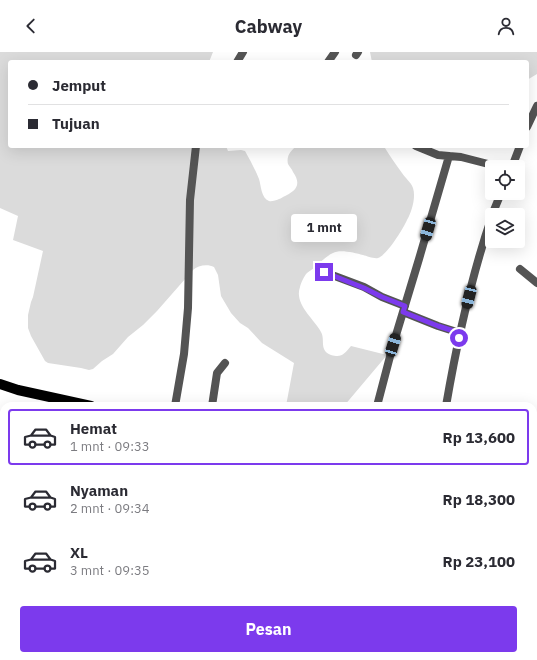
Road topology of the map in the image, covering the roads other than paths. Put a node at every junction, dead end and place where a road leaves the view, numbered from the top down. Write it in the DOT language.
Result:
graph roads {
  1 [pos="537,106"];
  2 [pos="529,123"];
  3 [pos="196,148"];
  4 [pos="422,148"];
  5 [pos="519,148"];
  6 [pos="449,156"];
  7 [pos="515,160"];
  8 [pos="485,163"];
  9 [pos="485,235"];
  10 [pos="520,269"];
  11 [pos="324,272"];
  12 [pos="537,283"];
  13 [pos="404,309"];
  14 [pos="460,333"];
  15 [pos="225,363"];
  16 [pos="0,384"];
  17 [pos="73,402"];
  18 [pos="176,402"];
  19 [pos="213,402"];
  20 [pos="378,402"];
  21 [pos="447,402"];
  1 -- 2 [label="street"];
  3 -- 18 [label="street"];
  4 -- 6 [label="street"];
  5 -- 7 [label="street"];
  6 -- 8 [label="street"];
  6 -- 13 [label="street"];
  9 -- 14 [label="street"];
  10 -- 12 [label="street"];
  11 -- 13 [label="street"];
  13 -- 14 [label="street"];
  13 -- 20 [label="street"];
  14 -- 21 [label="street"];
  15 -- 19 [label="street"];
  16 -- 17 [label="main road"];
}
